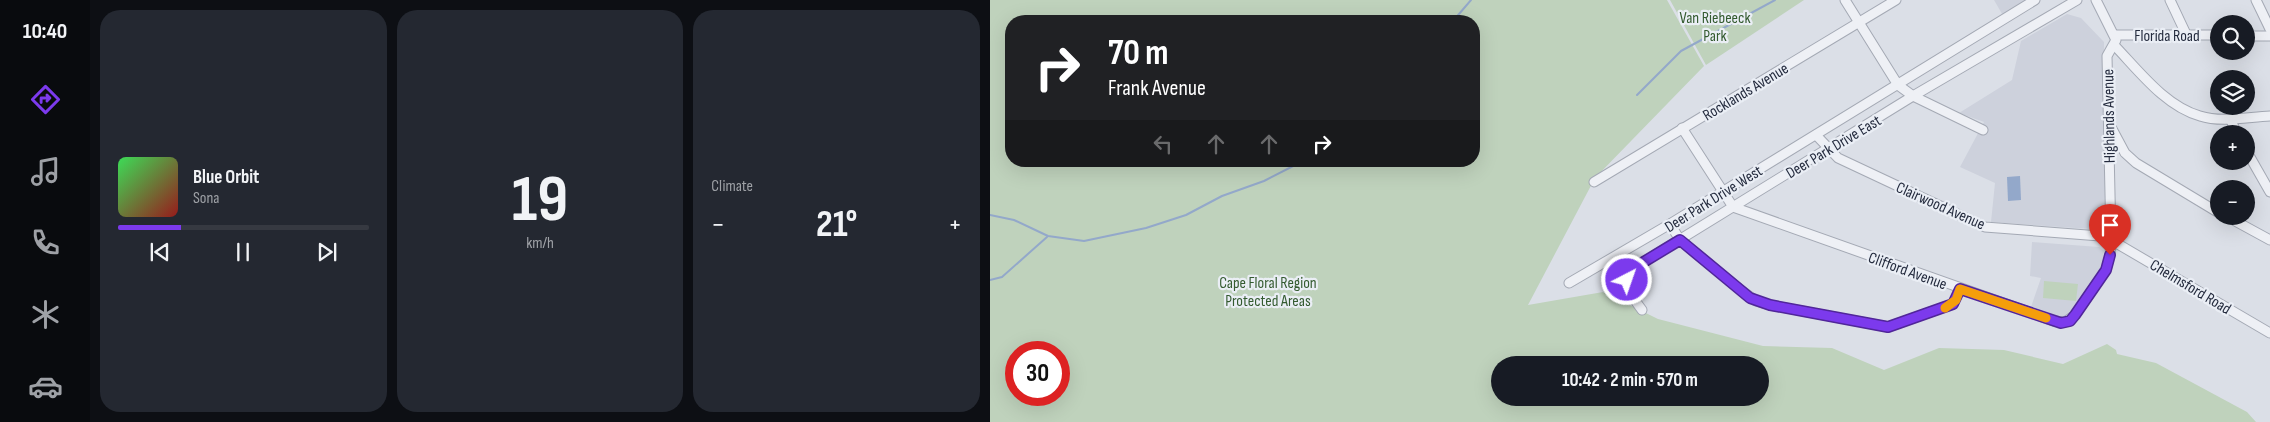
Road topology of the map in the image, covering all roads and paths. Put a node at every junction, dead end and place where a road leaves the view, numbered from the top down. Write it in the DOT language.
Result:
graph roads {
  1 [pos="1845,0"];
  2 [pos="1896,0"];
  3 [pos="2034,0"];
  4 [pos="2076,0"];
  5 [pos="2096,0"];
  6 [pos="2170,0"];
  7 [pos="2256,0"];
  8 [pos="2067,3"];
  9 [pos="1859,23"];
  10 [pos="2270,29"];
  11 [pos="2186,34"];
  12 [pos="2115,35"];
  13 [pos="2210,35"];
  14 [pos="2255,36"];
  15 [pos="2270,36"];
  16 [pos="2114,45"];
  17 [pos="1898,85"];
  18 [pos="1913,96"];
  19 [pos="2270,116"];
  20 [pos="2230,118"];
  21 [pos="2108,120"];
  22 [pos="2233,125"];
  23 [pos="1682,128"];
  24 [pos="1983,130"];
  25 [pos="1816,135"];
  26 [pos="1829,149"];
  27 [pos="2255,166"];
  28 [pos="1594,182"];
  29 [pos="1722,192"];
  30 [pos="2270,192"];
  31 [pos="1733,207"];
  32 [pos="2210,208"];
  33 [pos="1670,224"];
  34 [pos="2242,225"];
  35 [pos="1680,240"];
  36 [pos="2111,240"];
  37 [pos="2270,240"];
  38 [pos="1569,283"];
  39 [pos="1960,289"];
  40 [pos="1642,310"];
  41 [pos="2270,333"];
  1 -- 9 [label="street"];
  2 -- 9 [label="street, Rocklands Avenue"];
  3 -- 17 [label="street, Deer Park Drive West"];
  4 -- 8 [label="street, Deer Park Drive East"];
  5 -- 12 [label="street"];
  6 -- 11 [label="street"];
  7 -- 10 [label="street"];
  8 -- 18 [label="street, Deer Park Drive East"];
  9 -- 17 [label="street"];
  9 -- 23 [label="street, Rocklands Avenue"];
  11 -- 12 [label="street, Florida Road"];
  11 -- 13 [label="street, Florida Road"];
  12 -- 16 [label="street, Highlands Avenue"];
  14 -- 15 [label="street"];
  16 -- 20 [label="street"];
  16 -- 21 [label="street, Highlands Avenue"];
  17 -- 18 [label="street"];
  17 -- 25 [label="street, Deer Park Drive West"];
  18 -- 24 [label="street"];
  18 -- 26 [label="street, Deer Park Drive East"];
  19 -- 20 [label="street"];
  20 -- 22 [label="street"];
  21 -- 32 [label="street"];
  21 -- 36 [label="street, Highlands Avenue"];
  23 -- 28 [label="street, Rocklands Avenue"];
  23 -- 29 [label="street"];
  25 -- 26 [label="street, Clairwood Avenue"];
  25 -- 29 [label="street, Deer Park Drive West"];
  26 -- 31 [label="street, Deer Park Drive East"];
  26 -- 36 [label="street, Clairwood Avenue"];
  27 -- 30 [label="street"];
  29 -- 31 [label="street"];
  29 -- 33 [label="street, Deer Park Drive West"];
  31 -- 35 [label="street, Deer Park Drive East"];
  31 -- 39 [label="street, Clifford Avenue"];
  33 -- 35 [label="street"];
  33 -- 38 [label="street, Deer Park Drive West"];
  34 -- 37 [label="street"];
  35 -- 39 [label="street"];
  35 -- 40 [label="street, Deer Park Drive East"];
  36 -- 39 [label="street, Clifford Avenue"];
  36 -- 41 [label="street, Chelmsford Road"];
}
